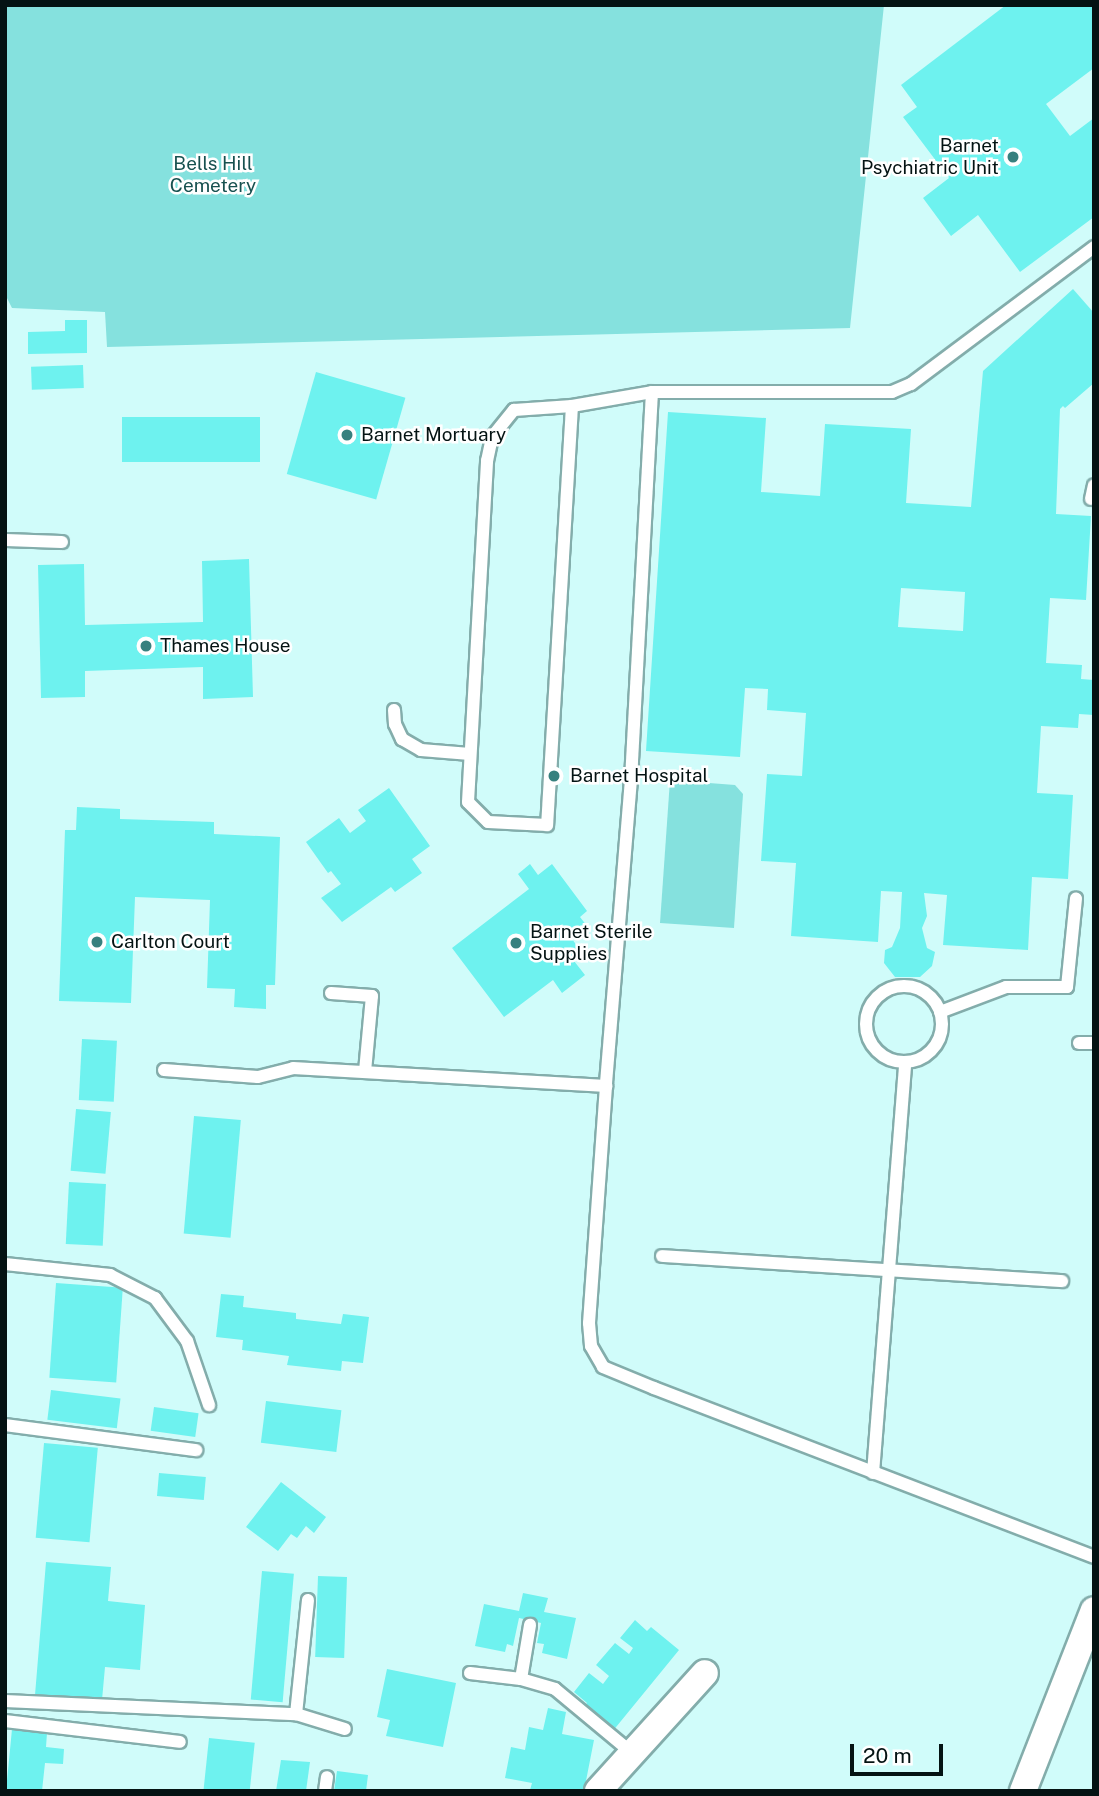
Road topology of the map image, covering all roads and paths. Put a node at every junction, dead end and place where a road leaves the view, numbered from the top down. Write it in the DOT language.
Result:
graph roads {
  1 [pos="1094,247"];
  2 [pos="652,392"];
  3 [pos="572,406"];
  4 [pos="1094,485"];
  5 [pos="1091,499"];
  6 [pos="5,540"];
  7 [pos="62,542"];
  8 [pos="394,710"];
  9 [pos="470,754"];
  10 [pos="1076,898"];
  11 [pos="331,993"];
  12 [pos="940,1012"];
  13 [pos="1079,1042"];
  14 [pos="1094,1043"];
  15 [pos="905,1063"];
  16 [pos="164,1070"];
  17 [pos="365,1072"];
  18 [pos="606,1086"];
  19 [pos="662,1256"];
  20 [pos="5,1264"];
  21 [pos="887,1269"];
  22 [pos="1062,1281"];
  23 [pos="209,1405"];
  24 [pos="5,1425"];
  25 [pos="196,1450"];
  26 [pos="873,1473"];
  27 [pos="1094,1557"];
  28 [pos="308,1600"];
  29 [pos="1094,1610"];
  30 [pos="530,1625"];
  31 [pos="705,1672"];
  32 [pos="470,1673"];
  33 [pos="521,1679"];
  34 [pos="5,1701"];
  35 [pos="296,1714"];
  36 [pos="5,1721"];
  37 [pos="345,1729"];
  38 [pos="180,1742"];
  39 [pos="632,1754"];
  40 [pos="327,1776"];
  41 [pos="325,1791"];
  42 [pos="597,1791"];
  43 [pos="1023,1791"];
  1 -- 2 [label="lane"];
  2 -- 3 [label="lane"];
  2 -- 18 [label="lane"];
  3 -- 9 [label="lane"];
  3 -- 9 [label="lane"];
  4 -- 5 [label="lane"];
  6 -- 7 [label="lane"];
  8 -- 9 [label="lane"];
  10 -- 12 [label="lane"];
  11 -- 17 [label="lane"];
  12 -- 15 [label="lane"];
  12 -- 15 [label="lane"];
  13 -- 14 [label="lane"];
  15 -- 21 [label="lane"];
  16 -- 17 [label="lane"];
  17 -- 18 [label="lane"];
  18 -- 26 [label="lane"];
  19 -- 21 [label="lane"];
  20 -- 23 [label="lane"];
  21 -- 22 [label="lane"];
  21 -- 26 [label="lane"];
  24 -- 25 [label="lane"];
  26 -- 27 [label="lane"];
  28 -- 35 [label="lane"];
  29 -- 43 [label="street"];
  30 -- 33 [label="lane"];
  31 -- 39 [label="street"];
  32 -- 33 [label="lane"];
  33 -- 39 [label="lane"];
  34 -- 35 [label="lane"];
  35 -- 37 [label="lane"];
  36 -- 38 [label="lane"];
  39 -- 42 [label="street"];
  40 -- 41 [label="lane"];
}
